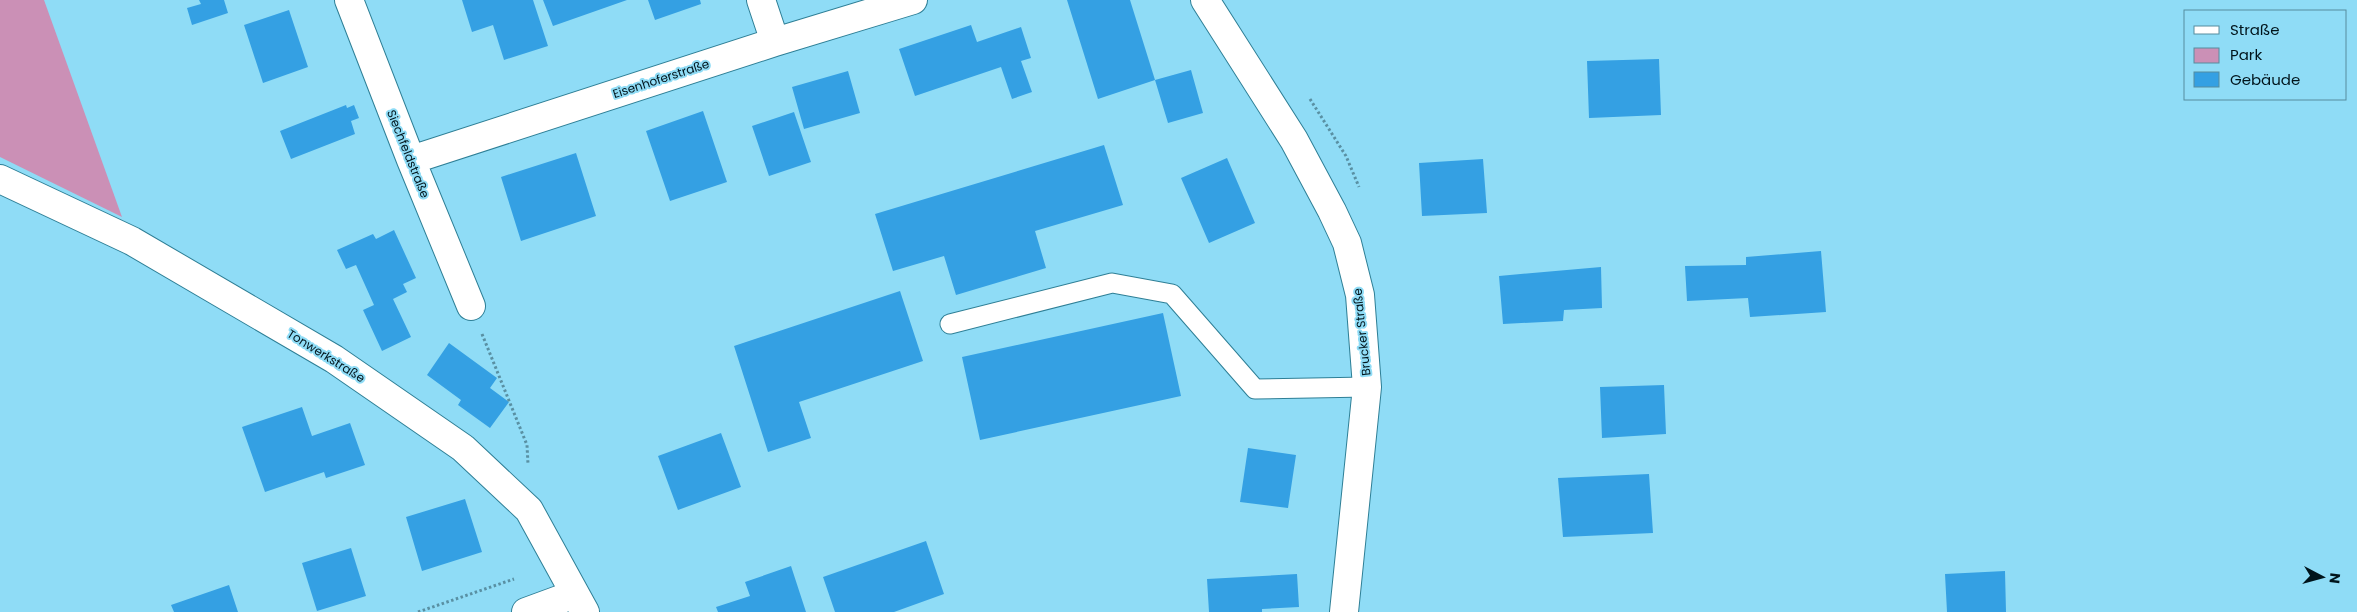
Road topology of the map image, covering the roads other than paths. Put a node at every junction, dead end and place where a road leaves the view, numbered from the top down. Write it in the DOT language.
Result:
graph roads {
  1 [pos="348,0"];
  2 [pos="761,0"];
  3 [pos="913,0"];
  4 [pos="1205,0"];
  5 [pos="774,42"];
  6 [pos="411,160"];
  7 [pos="0,180"];
  8 [pos="471,306"];
  9 [pos="950,324"];
  10 [pos="1367,387"];
  11 [pos="580,603"];
  12 [pos="526,612"];
  13 [pos="1344,612"];
  1 -- 6 [label="street, Siechfeldstraße"];
  2 -- 5 [label="street"];
  3 -- 5 [label="street, Eisenhoferstraße"];
  4 -- 10 [label="street, Brucker Straße"];
  5 -- 6 [label="street, Eisenhoferstraße"];
  6 -- 8 [label="street, Siechfeldstraße"];
  7 -- 11 [label="street, Tonwerkstraße"];
  9 -- 10 [label="lane"];
  10 -- 13 [label="street, Brucker Straße"];
  11 -- 12 [label="street"];
}
